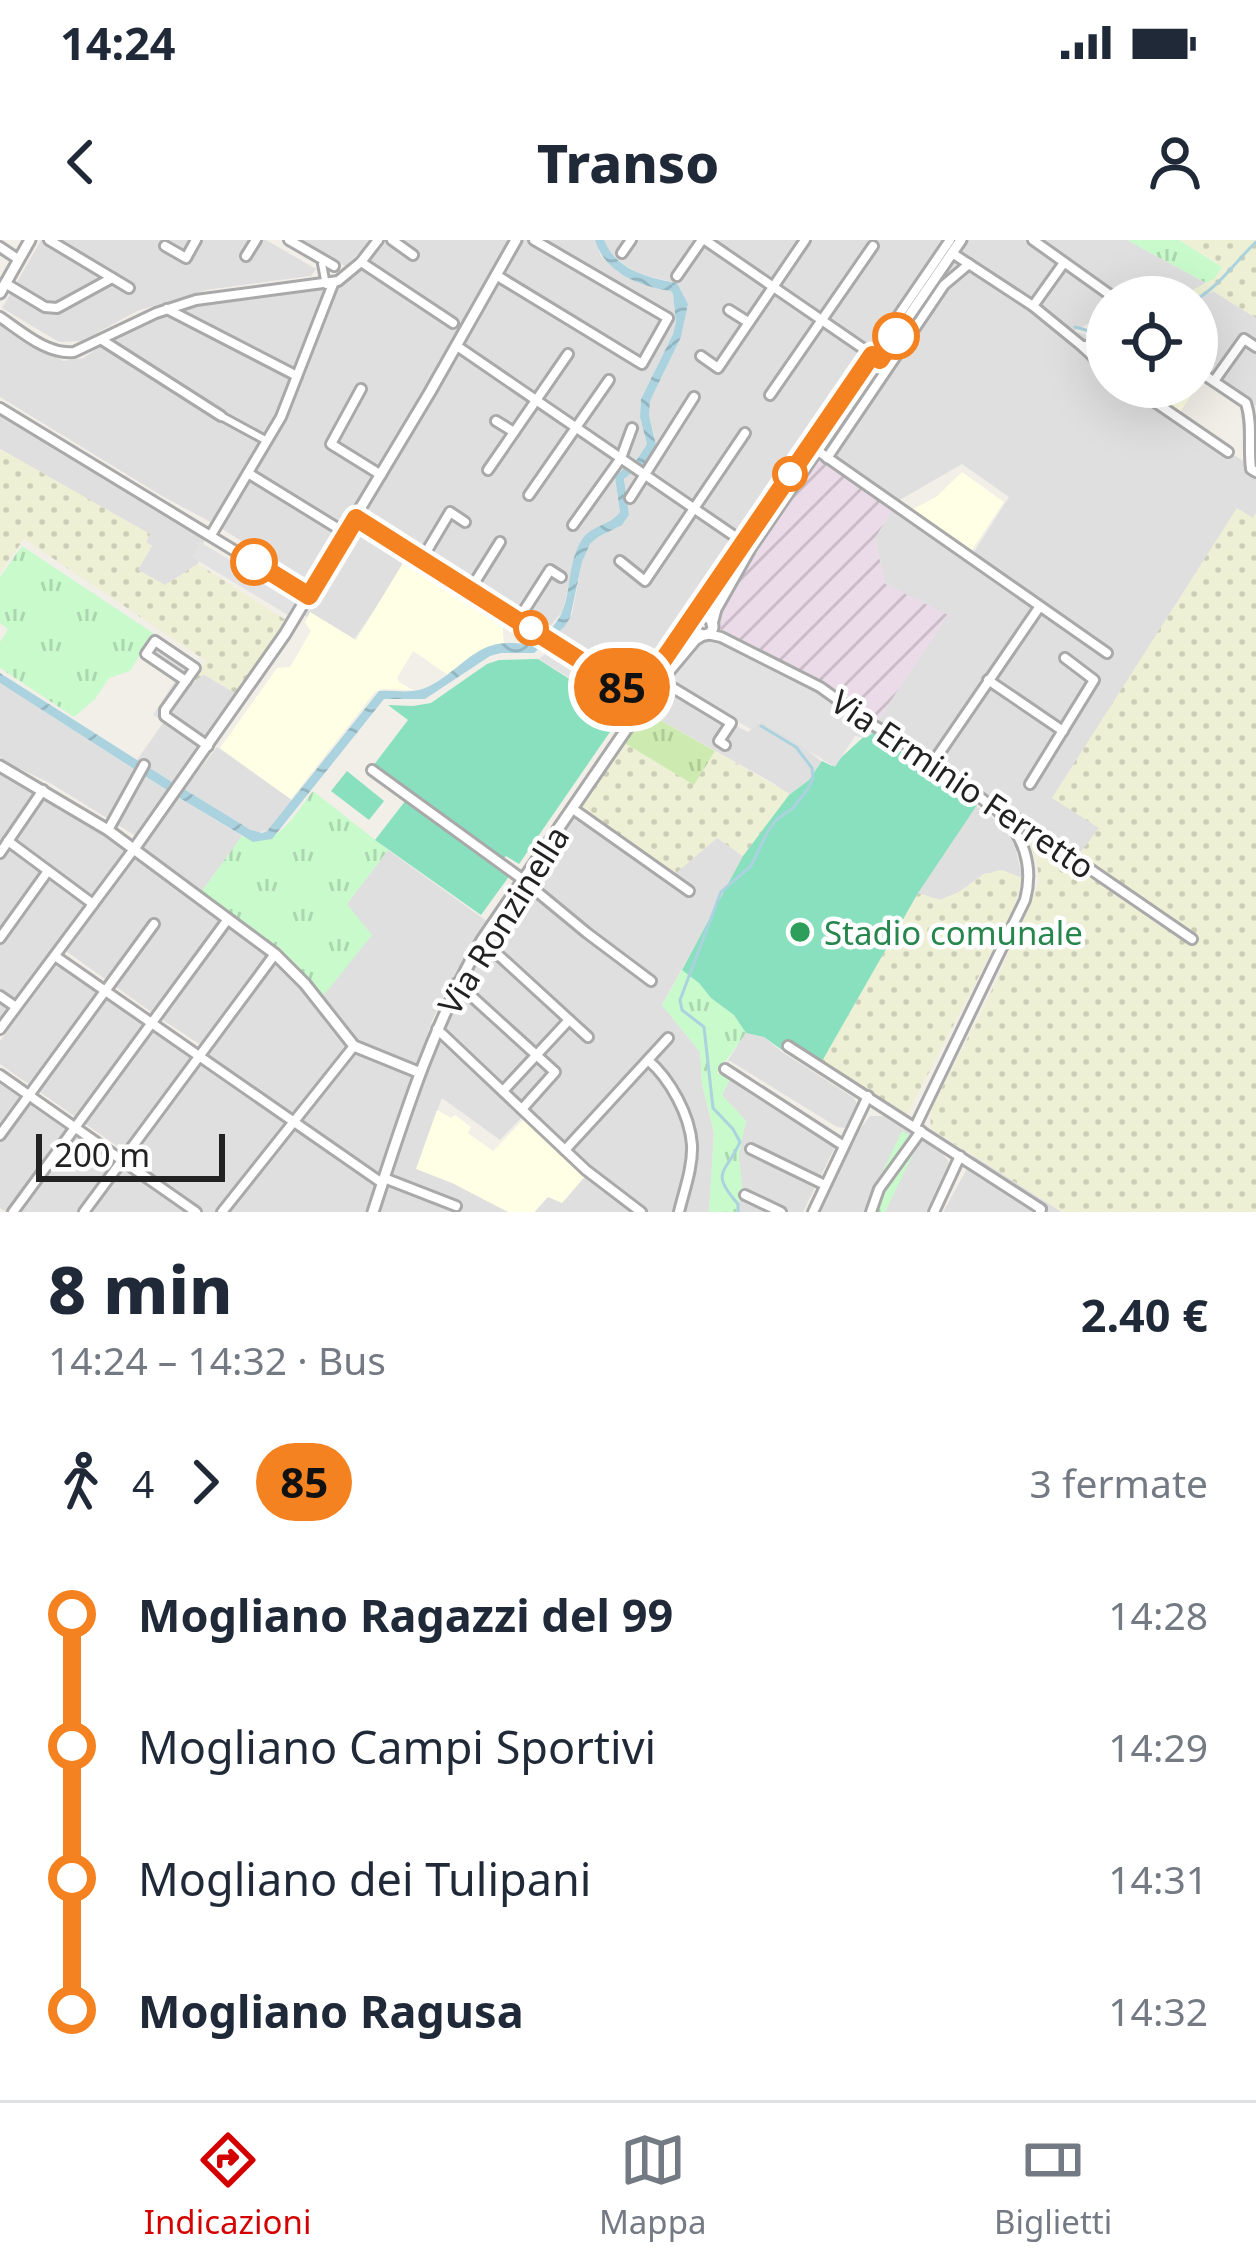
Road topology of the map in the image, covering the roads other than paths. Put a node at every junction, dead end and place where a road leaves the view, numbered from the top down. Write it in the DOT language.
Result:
graph roads {
  1 [pos="30,240"];
  2 [pos="49,240"];
  3 [pos="196,240"];
  4 [pos="256,240"];
  5 [pos="378,240"];
  6 [pos="392,240"];
  7 [pos="516,240"];
  8 [pos="534,240"];
  9 [pos="631,240"];
  10 [pos="704,240"];
  11 [pos="805,240"];
  12 [pos="950,240"];
  13 [pos="961,240"];
  14 [pos="1033,240"];
  15 [pos="292,241"];
  16 [pos="165,246"];
  17 [pos="873,246"];
  18 [pos="0,248"];
  19 [pos="622,253"];
  20 [pos="952,253"];
  21 [pos="413,255"];
  22 [pos="246,256"];
  23 [pos="18,259"];
  24 [pos="361,262"];
  25 [pos="329,263"];
  26 [pos="969,264"];
  27 [pos="1064,264"];
  28 [pos="496,275"];
  29 [pos="677,275"];
  30 [pos="112,278"];
  31 [pos="1086,279"];
  32 [pos="330,283"];
  33 [pos="774,286"];
  34 [pos="3,288"];
  35 [pos="128,288"];
  36 [pos="1034,305"];
  37 [pos="167,309"];
  38 [pos="729,310"];
  39 [pos="0,317"];
  40 [pos="823,319"];
  41 [pos="748,322"];
  42 [pos="453,323"];
  43 [pos="102,340"];
  44 [pos="457,346"];
  45 [pos="1082,346"];
  46 [pos="1086,346"];
  47 [pos="1256,347"];
  48 [pos="1086,350"];
  49 [pos="568,354"];
  50 [pos="701,356"];
  51 [pos="876,357"];
  52 [pos="1218,375"];
  53 [pos="297,376"];
  54 [pos="609,380"];
  55 [pos="1218,384"];
  56 [pos="361,389"];
  57 [pos="770,395"];
  58 [pos="694,397"];
  59 [pos="536,400"];
  60 [pos="0,408"];
  61 [pos="1164,408"];
  62 [pos="1253,415"];
  63 [pos="220,416"];
  64 [pos="496,421"];
  65 [pos="577,428"];
  66 [pos="632,428"];
  67 [pos="514,432"];
  68 [pos="745,433"];
  69 [pos="267,441"];
  70 [pos="1228,452"];
  71 [pos="822,455"];
  72 [pos="621,458"];
  73 [pos="488,470"];
  74 [pos="1256,472"];
  75 [pos="248,473"];
  76 [pos="381,475"];
  77 [pos="645,475"];
  78 [pos="529,495"];
  79 [pos="630,498"];
  80 [pos="696,509"];
  81 [pos="356,518"];
  82 [pos="465,522"];
  83 [pos="573,525"];
  84 [pos="346,534"];
  85 [pos="211,535"];
  86 [pos="500,542"];
  87 [pos="747,544"];
  88 [pos="422,560"];
  89 [pos="620,561"];
  90 [pos="561,577"];
  91 [pos="470,590"];
  92 [pos="309,596"];
  93 [pos="1038,609"];
  94 [pos="518,620"];
  95 [pos="705,628"];
  96 [pos="1107,652"];
  97 [pos="1065,658"];
  98 [pos="660,680"];
  99 [pos="988,680"];
  100 [pos="186,681"];
  101 [pos="642,699"];
  102 [pos="1063,731"];
  103 [pos="725,745"];
  104 [pos="208,746"];
  105 [pos="934,761"];
  106 [pos="0,766"];
  107 [pos="142,768"];
  108 [pos="372,770"];
  109 [pos="1030,784"];
  110 [pos="43,790"];
  111 [pos="991,806"];
  112 [pos="573,808"];
  113 [pos="108,830"];
  114 [pos="8,842"];
  115 [pos="134,849"];
  116 [pos="0,853"];
  117 [pos="48,871"];
  118 [pos="523,879"];
  119 [pos="688,891"];
  120 [pos="93,904"];
  121 [pos="228,919"];
  122 [pos="154,924"];
  123 [pos="0,938"];
  124 [pos="1192,939"];
  125 [pos="482,940"];
  126 [pos="275,954"];
  127 [pos="55,956"];
  128 [pos="651,981"];
  129 [pos="458,983"];
  130 [pos="105,991"];
  131 [pos="0,996"];
  132 [pos="16,1007"];
  133 [pos="569,1020"];
  134 [pos="152,1023"];
  135 [pos="436,1028"];
  136 [pos="0,1029"];
  137 [pos="588,1037"];
  138 [pos="668,1038"];
  139 [pos="354,1046"];
  140 [pos="788,1046"];
  141 [pos="536,1055"];
  142 [pos="201,1057"];
  143 [pos="648,1060"];
  144 [pos="725,1069"];
  145 [pos="418,1072"];
  146 [pos="0,1075"];
  147 [pos="503,1091"];
  148 [pos="28,1095"];
  149 [pos="868,1096"];
  150 [pos="522,1109"];
  151 [pos="293,1122"];
  152 [pos="76,1128"];
  153 [pos="918,1129"];
  154 [pos="0,1135"];
  155 [pos="844,1146"];
  156 [pos="751,1149"];
  157 [pos="565,1150"];
  158 [pos="960,1156"];
  159 [pos="122,1160"];
  160 [pos="383,1181"];
  161 [pos="826,1185"];
  162 [pos="745,1195"];
  163 [pos="456,1206"];
  164 [pos="13,1212"];
  165 [pos="84,1212"];
  166 [pos="196,1212"];
  167 [pos="222,1212"];
  168 [pos="373,1212"];
  169 [pos="641,1212"];
  170 [pos="679,1212"];
  171 [pos="782,1212"];
  172 [pos="813,1212"];
  173 [pos="871,1212"];
  174 [pos="934,1212"];
  175 [pos="1040,1212"];
  1 -- 23 [label="street"];
  2 -- 30 [label="street"];
  3 -- 16 [label="street"];
  4 -- 22 [label="street"];
  5 -- 24 [label="street"];
  6 -- 21 [label="street"];
  7 -- 28 [label="street"];
  8 -- 28 [label="street"];
  9 -- 19 [label="street"];
  10 -- 29 [label="street"];
  10 -- 33 [label="street"];
  11 -- 33 [label="street"];
  12 -- 51 [label="street, Via Ronzinella"];
  13 -- 20 [label="street, Via Ronzinella"];
  14 -- 27 [label="street"];
  15 -- 25 [label="street"];
  17 -- 40 [label="street"];
  18 -- 23 [label="street"];
  20 -- 26 [label="street"];
  20 -- 51 [label="street, Via Ronzinella"];
  23 -- 34 [label="street"];
  24 -- 32 [label="street"];
  24 -- 42 [label="street"];
  25 -- 32 [label="street"];
  26 -- 36 [label="street"];
  26 -- 71 [label="street"];
  27 -- 31 [label="street"];
  27 -- 36 [label="street"];
  28 -- 44 [label="street"];
  30 -- 34 [label="street"];
  30 -- 35 [label="street"];
  32 -- 37 [label="street"];
  32 -- 53 [label="street"];
  33 -- 40 [label="street"];
  33 -- 41 [label="street"];
  36 -- 45 [label="street"];
  37 -- 43 [label="street"];
  37 -- 53 [label="street"];
  38 -- 41 [label="street"];
  39 -- 43 [label="street"];
  40 -- 51 [label="street"];
  40 -- 57 [label="street"];
  41 -- 50 [label="street"];
  43 -- 63 [label="street"];
  44 -- 59 [label="street"];
  44 -- 76 [label="street"];
  45 -- 46 [label="street"];
  45 -- 48 [label="street"];
  47 -- 52 [label="street"];
  49 -- 59 [label="street"];
  51 -- 71 [label="street, Via Ronzinella"];
  51 -- 87 [label="street, Via Ronzinella"];
  53 -- 69 [label="street"];
  54 -- 65 [label="street"];
  55 -- 62 [label="street"];
  56 -- 76 [label="street"];
  58 -- 77 [label="street"];
  59 -- 65 [label="street"];
  59 -- 67 [label="street"];
  60 -- 85 [label="street"];
  61 -- 70 [label="street"];
  62 -- 74 [label="street"];
  63 -- 69 [label="street"];
  64 -- 67 [label="street"];
  65 -- 72 [label="street"];
  65 -- 78 [label="street"];
  66 -- 72 [label="street"];
  67 -- 73 [label="street"];
  68 -- 80 [label="street"];
  69 -- 75 [label="street"];
  71 -- 87 [label="street, Via Ronzinella"];
  71 -- 96 [label="street"];
  72 -- 77 [label="street"];
  72 -- 83 [label="street"];
  75 -- 84 [label="street"];
  75 -- 85 [label="street"];
  76 -- 81 [label="street"];
  77 -- 79 [label="street"];
  77 -- 80 [label="street"];
  80 -- 87 [label="street"];
  80 -- 89 [label="street"];
  81 -- 84 [label="street"];
  81 -- 88 [label="street"];
  82 -- 88 [label="street"];
  84 -- 92 [label="street"];
  85 -- 92 [label="street"];
  86 -- 91 [label="street"];
  87 -- 95 [label="street, Via Ronzinella"];
  87 -- 101 [label="street, Via Ronzinella"];
  88 -- 91 [label="street"];
  90 -- 94 [label="street"];
  91 -- 94 [label="street"];
  92 -- 104 [label="street"];
  93 -- 99 [label="street"];
  94 -- 101 [label="street"];
  95 -- 98 [label="street, Via Ronzinella"];
  95 -- 105 [label="street, Via Erminio Ferretto"];
  97 -- 102 [label="street"];
  98 -- 101 [label="street, Via Ronzinella"];
  98 -- 103 [label="street"];
  99 -- 102 [label="street"];
  99 -- 105 [label="street"];
  100 -- 100 [label="street"];
  100 -- 104 [label="street"];
  101 -- 112 [label="street, Via Ronzinella"];
  102 -- 109 [label="street"];
  104 -- 115 [label="street"];
  105 -- 111 [label="street, Via Erminio Ferretto"];
  106 -- 110 [label="street"];
  107 -- 113 [label="street"];
  108 -- 118 [label="street"];
  110 -- 113 [label="street"];
  110 -- 114 [label="street"];
  111 -- 124 [label="street, Via Erminio Ferretto"];
  111 -- 153 [label="street"];
  112 -- 118 [label="street, Via Ronzinella"];
  112 -- 119 [label="street"];
  113 -- 115 [label="street"];
  114 -- 116 [label="street"];
  114 -- 117 [label="street"];
  115 -- 120 [label="street"];
  115 -- 121 [label="street"];
  117 -- 120 [label="street"];
  117 -- 123 [label="street"];
  118 -- 125 [label="street, Via Ronzinella"];
  118 -- 128 [label="street"];
  120 -- 127 [label="street"];
  121 -- 126 [label="street"];
  121 -- 134 [label="street"];
  122 -- 130 [label="street"];
  125 -- 129 [label="street, Via Ronzinella"];
  125 -- 133 [label="street"];
  126 -- 139 [label="street"];
  126 -- 142 [label="street"];
  127 -- 130 [label="street"];
  127 -- 132 [label="street"];
  129 -- 135 [label="street, Via Ronzinella"];
  129 -- 141 [label="street"];
  130 -- 134 [label="street"];
  130 -- 148 [label="street"];
  131 -- 132 [label="street"];
  132 -- 136 [label="street"];
  133 -- 137 [label="street"];
  133 -- 141 [label="street"];
  134 -- 142 [label="street"];
  134 -- 152 [label="street"];
  135 -- 145 [label="street, Via Ronzinella"];
  135 -- 147 [label="street"];
  138 -- 143 [label="street"];
  139 -- 145 [label="street"];
  139 -- 151 [label="street"];
  140 -- 149 [label="street"];
  141 -- 147 [label="street"];
  141 -- 150 [label="street"];
  142 -- 151 [label="street"];
  142 -- 159 [label="street"];
  143 -- 157 [label="street"];
  143 -- 170 [label="street"];
  144 -- 155 [label="street"];
  145 -- 160 [label="street, Via Ronzinella"];
  146 -- 148 [label="street"];
  147 -- 150 [label="street"];
  148 -- 152 [label="street"];
  148 -- 154 [label="street"];
  149 -- 153 [label="street"];
  149 -- 155 [label="street"];
  150 -- 157 [label="street"];
  151 -- 160 [label="street"];
  151 -- 167 [label="street"];
  152 -- 159 [label="street"];
  152 -- 164 [label="street"];
  153 -- 158 [label="street"];
  153 -- 173 [label="street"];
  155 -- 161 [label="street"];
  156 -- 161 [label="street"];
  157 -- 169 [label="street"];
  158 -- 174 [label="street"];
  158 -- 175 [label="street"];
  159 -- 165 [label="street"];
  159 -- 166 [label="street"];
  160 -- 163 [label="street"];
  160 -- 168 [label="street, Via Ronzinella"];
  161 -- 172 [label="street"];
  162 -- 171 [label="street"];
}
